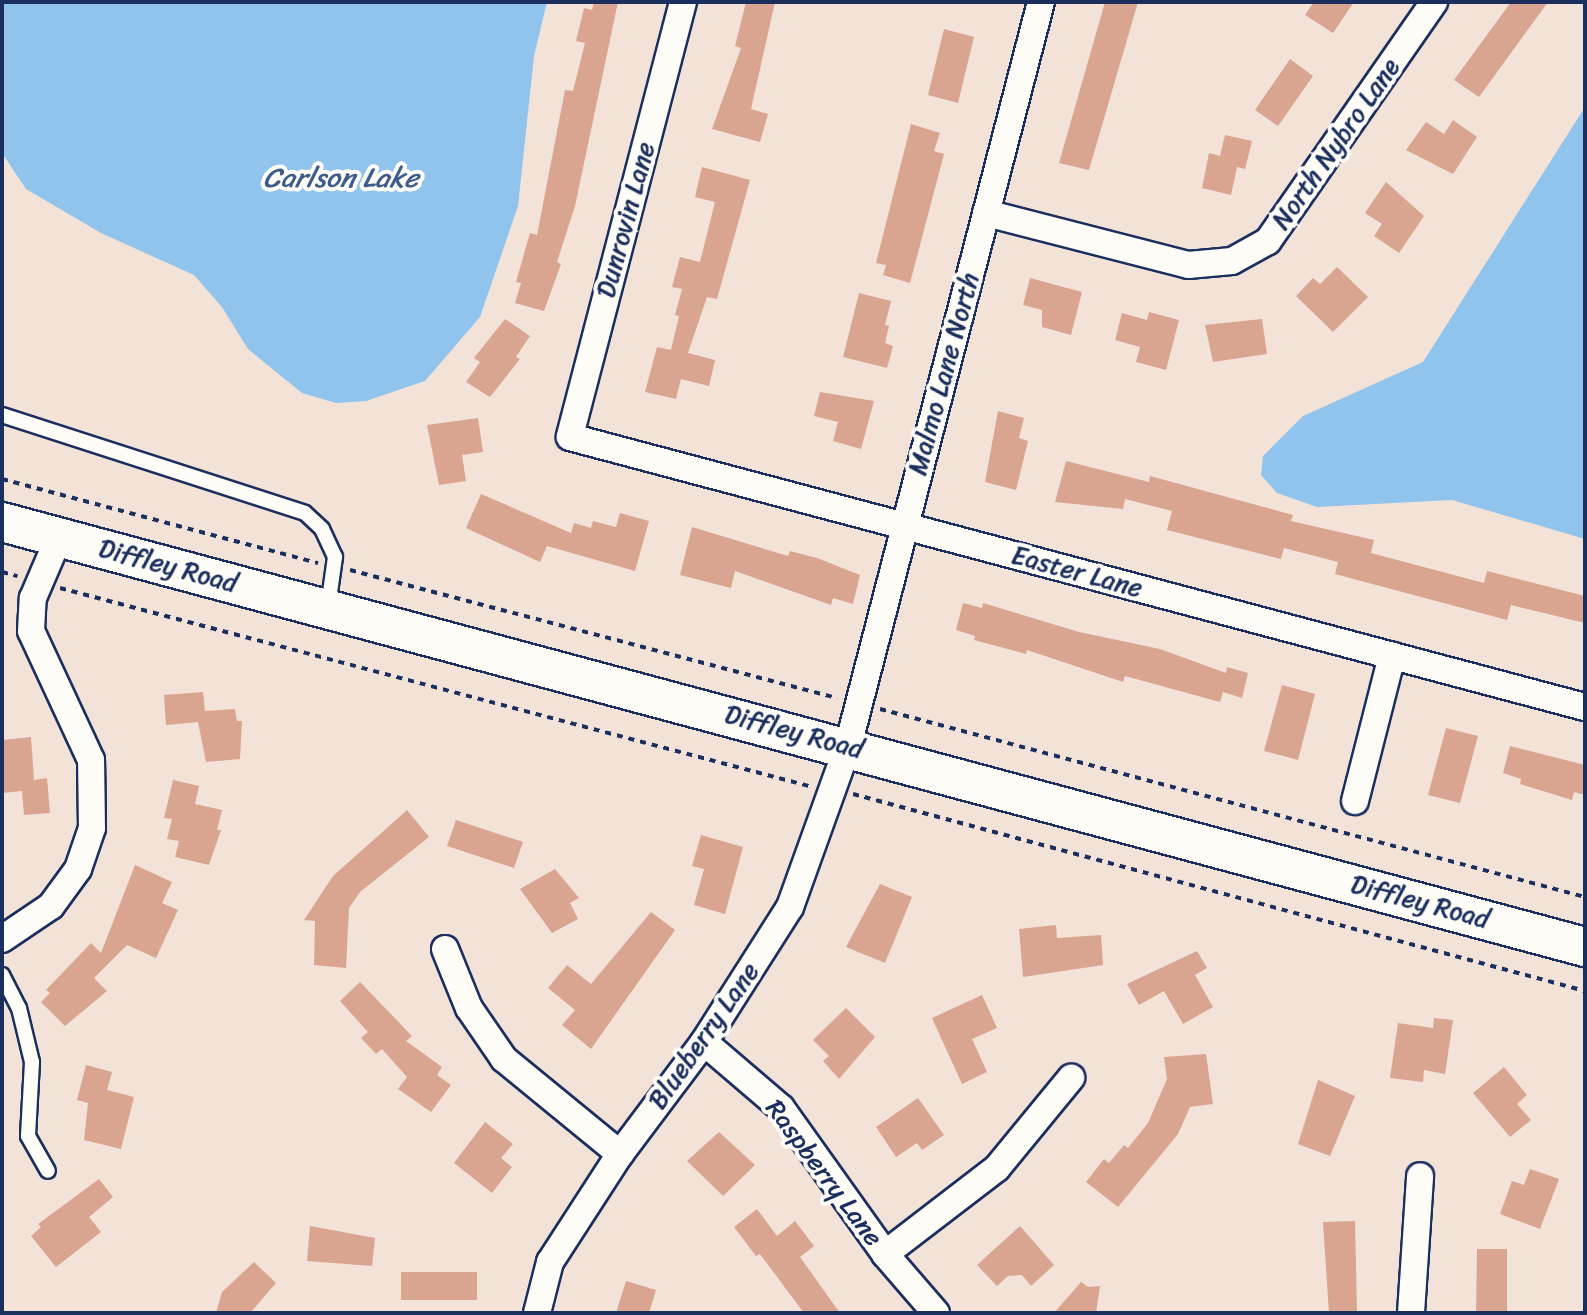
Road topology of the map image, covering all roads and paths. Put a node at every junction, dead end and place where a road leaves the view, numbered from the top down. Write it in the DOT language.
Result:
graph roads {
  1 [pos="683,2"];
  2 [pos="1041,2"];
  3 [pos="1434,2"];
  4 [pos="986,213"];
  5 [pos="2,415"];
  6 [pos="570,437"];
  7 [pos="2,479"];
  8 [pos="2,522"];
  9 [pos="905,526"];
  10 [pos="59,537"];
  11 [pos="334,567"];
  12 [pos="2,572"];
  13 [pos="40,582"];
  14 [pos="328,608"];
  15 [pos="1392,656"];
  16 [pos="859,704"];
  17 [pos="1585,707"];
  18 [pos="848,746"];
  19 [pos="833,788"];
  20 [pos="1355,801"];
  21 [pos="1585,897"];
  22 [pos="2,939"];
  23 [pos="1585,947"];
  24 [pos="445,949"];
  25 [pos="2,975"];
  26 [pos="1585,991"];
  27 [pos="704,1042"];
  28 [pos="1071,1078"];
  29 [pos="620,1154"];
  30 [pos="48,1171"];
  31 [pos="1420,1176"];
  32 [pos="885,1254"];
  33 [pos="537,1313"];
  34 [pos="936,1313"];
  35 [pos="1411,1313"];
  1 -- 6 [label="street, Dunrovin Lane"];
  2 -- 4 [label="street, Malmo Lane North"];
  3 -- 4 [label="street, North Nybro Lane"];
  4 -- 9 [label="street, Malmo Lane North"];
  5 -- 11 [label="lane"];
  6 -- 9 [label="street, Easter Lane"];
  7 -- 11 [label="path"];
  8 -- 10 [label="main road, Diffley Road"];
  9 -- 15 [label="street, Easter Lane"];
  9 -- 16 [label="street, Malmo Lane North"];
  10 -- 13 [label="street"];
  10 -- 14 [label="main road, Diffley Road"];
  11 -- 14 [label="lane"];
  11 -- 16 [label="path"];
  12 -- 13 [label="path"];
  13 -- 19 [label="path"];
  13 -- 22 [label="street"];
  14 -- 18 [label="main road, Diffley Road"];
  15 -- 17 [label="street, Easter Lane"];
  15 -- 20 [label="street"];
  16 -- 18 [label="street, Malmo Lane North"];
  16 -- 21 [label="path"];
  18 -- 19 [label="street, Blueberry Lane"];
  18 -- 23 [label="main road, Diffley Road"];
  19 -- 26 [label="path"];
  19 -- 27 [label="street, Blueberry Lane"];
  24 -- 29 [label="street"];
  25 -- 30 [label="lane"];
  27 -- 29 [label="street, Blueberry Lane"];
  27 -- 32 [label="street, Raspberry Lane"];
  28 -- 32 [label="street"];
  29 -- 33 [label="street, Blueberry Lane"];
  31 -- 35 [label="street"];
  32 -- 34 [label="street, Raspberry Lane"];
}
